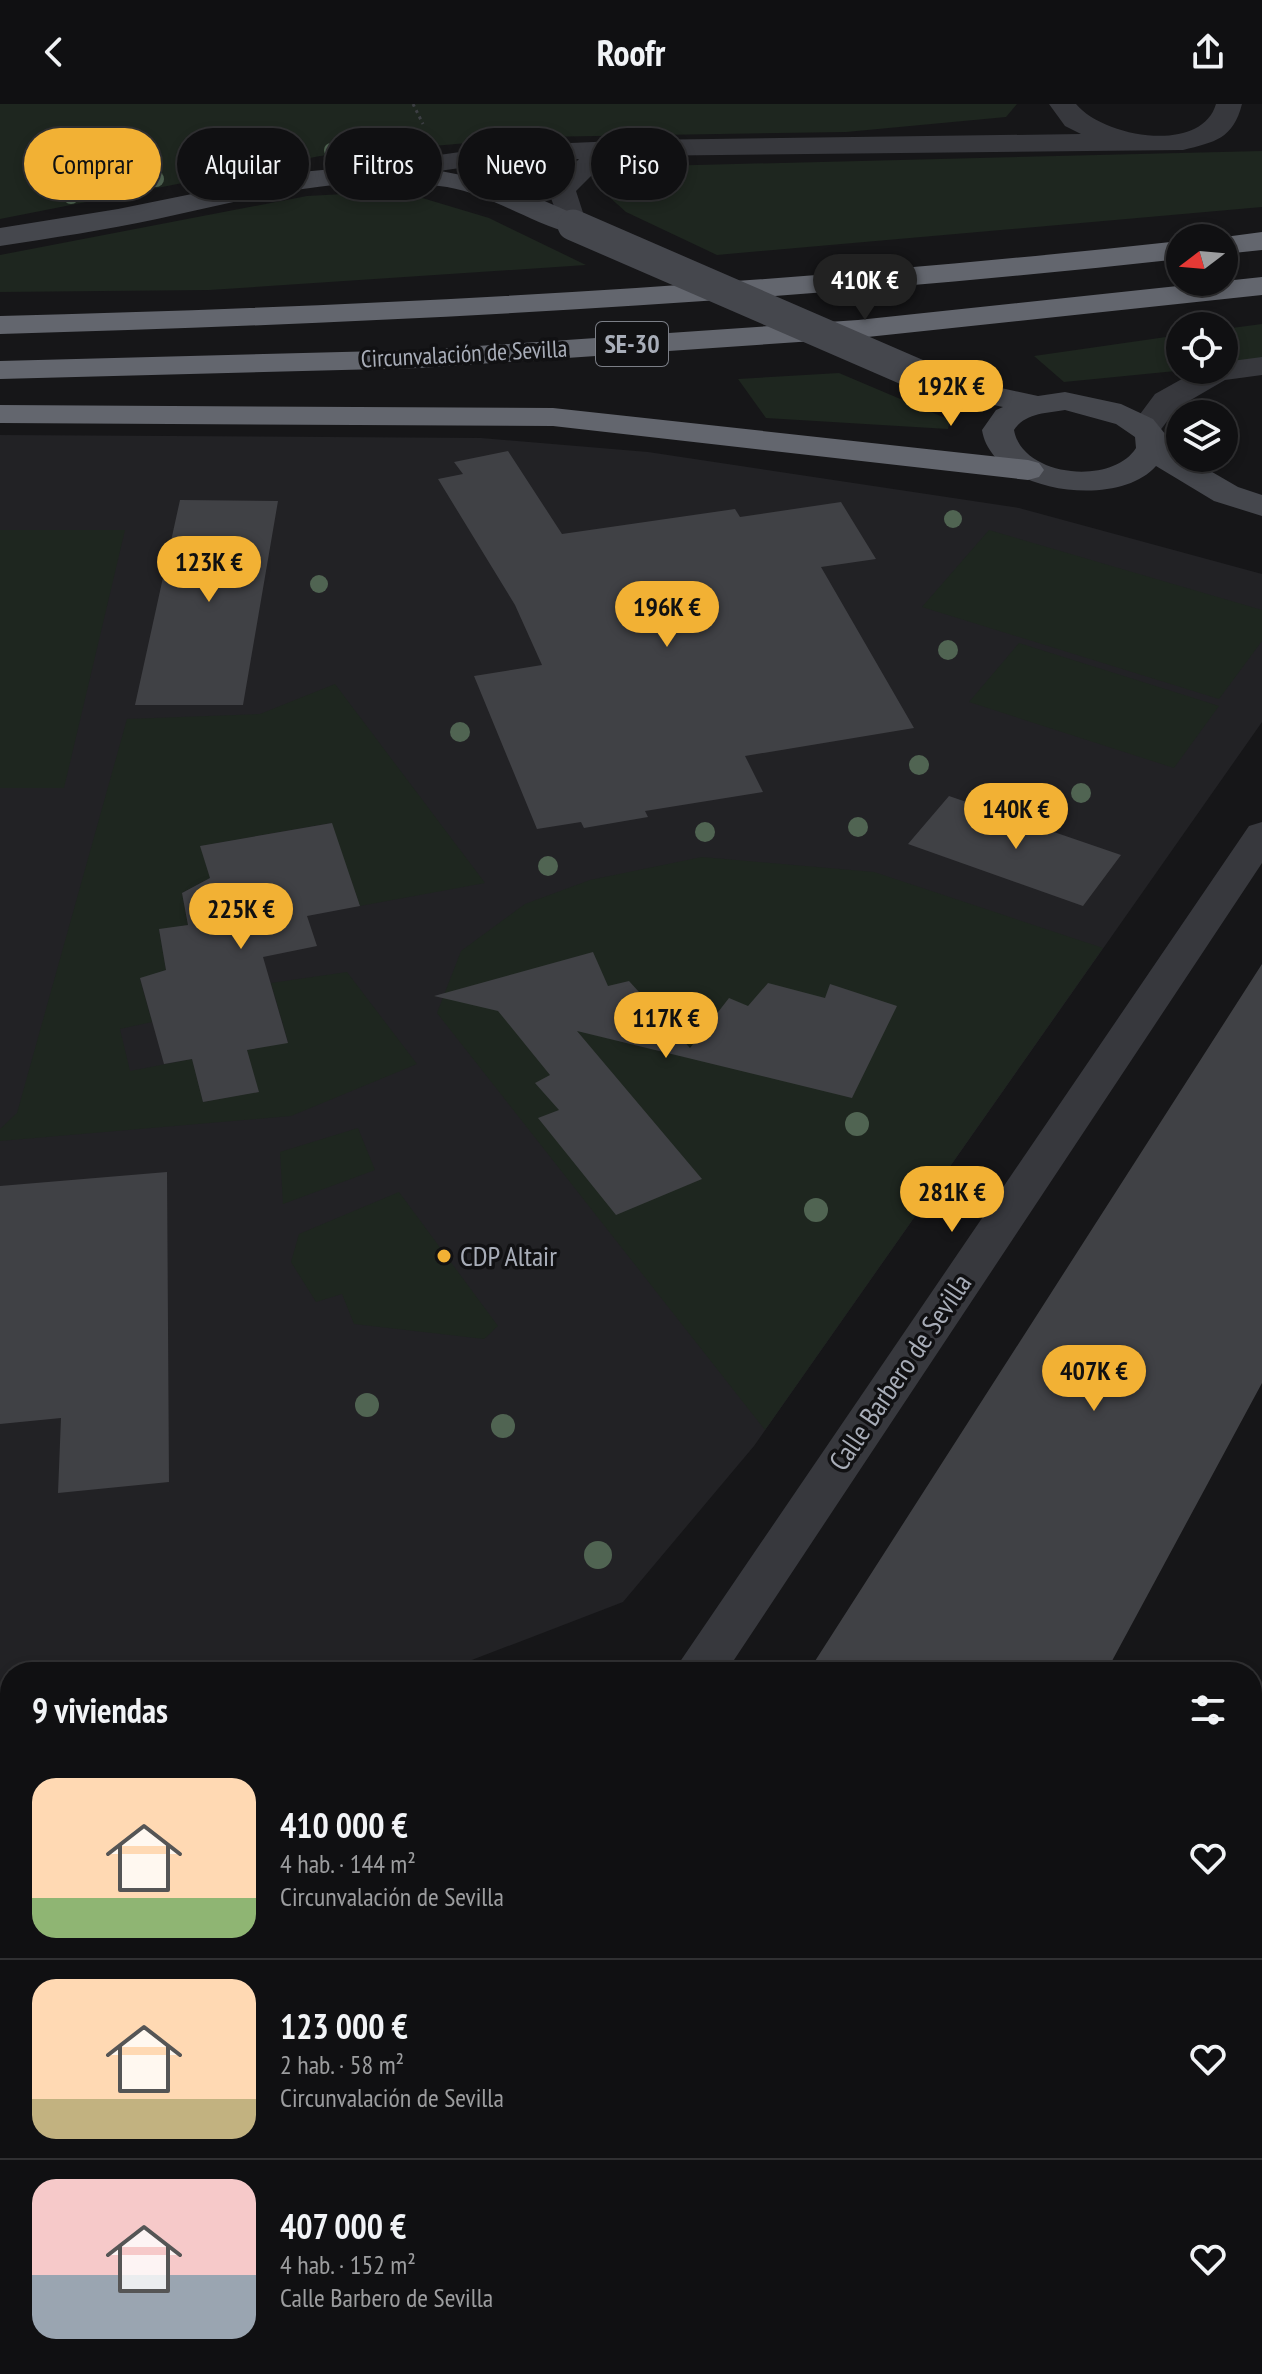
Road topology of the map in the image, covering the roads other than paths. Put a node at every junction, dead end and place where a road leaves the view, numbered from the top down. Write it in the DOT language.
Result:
graph roads {
  1 [pos="1062,105"];
  2 [pos="1237,113"];
  3 [pos="1134,142"];
  4 [pos="975,145"];
  5 [pos="687,148"];
  6 [pos="591,150"];
  7 [pos="442,163"];
  8 [pos="591,164"];
  9 [pos="442,178"];
  10 [pos="325,179"];
  11 [pos="573,225"];
  12 [pos="0,237"];
  13 [pos="1262,241"];
  14 [pos="1238,244"];
  15 [pos="1166,251"];
  16 [pos="1262,286"];
  17 [pos="0,325"];
  18 [pos="1262,366"];
  19 [pos="0,370"];
  20 [pos="937,383"];
  21 [pos="1034,404"];
  22 [pos="0,414"];
  23 [pos="998,428"];
  24 [pos="1148,440"];
  25 [pos="1028,470"];
  26 [pos="1104,479"];
  27 [pos="1226,494"];
  28 [pos="1262,506"];
  29 [pos="1262,834"];
  30 [pos="705,1662"];
  1 -- 3 [label="street"];
  1 -- 4 [label="street"];
  2 -- 3 [label="street"];
  3 -- 4 [label="street"];
  4 -- 5 [label="street"];
  6 -- 7 [label="street"];
  8 -- 11 [label="street"];
  9 -- 11 [label="main road"];
  10 -- 12 [label="main road"];
  11 -- 20 [label="main road, bridge"];
  13 -- 14 [label="highway"];
  15 -- 17 [label="highway, Circunvalación de Sevilla / SE-30"];
  16 -- 19 [label="highway, Circunvalación de Sevilla / SE-30"];
  18 -- 24 [label="street"];
  20 -- 21 [label="main road"];
  20 -- 23 [label="main road"];
  21 -- 23 [label="main road"];
  21 -- 24 [label="main road"];
  22 -- 25 [label="highway"];
  23 -- 25 [label="main road"];
  24 -- 26 [label="main road"];
  24 -- 27 [label="main road"];
  25 -- 26 [label="main road"];
  26 -- 27 [label="main road"];
  27 -- 28 [label="main road"];
  29 -- 30 [label="street, Calle Barbero de Sevilla"];
}
